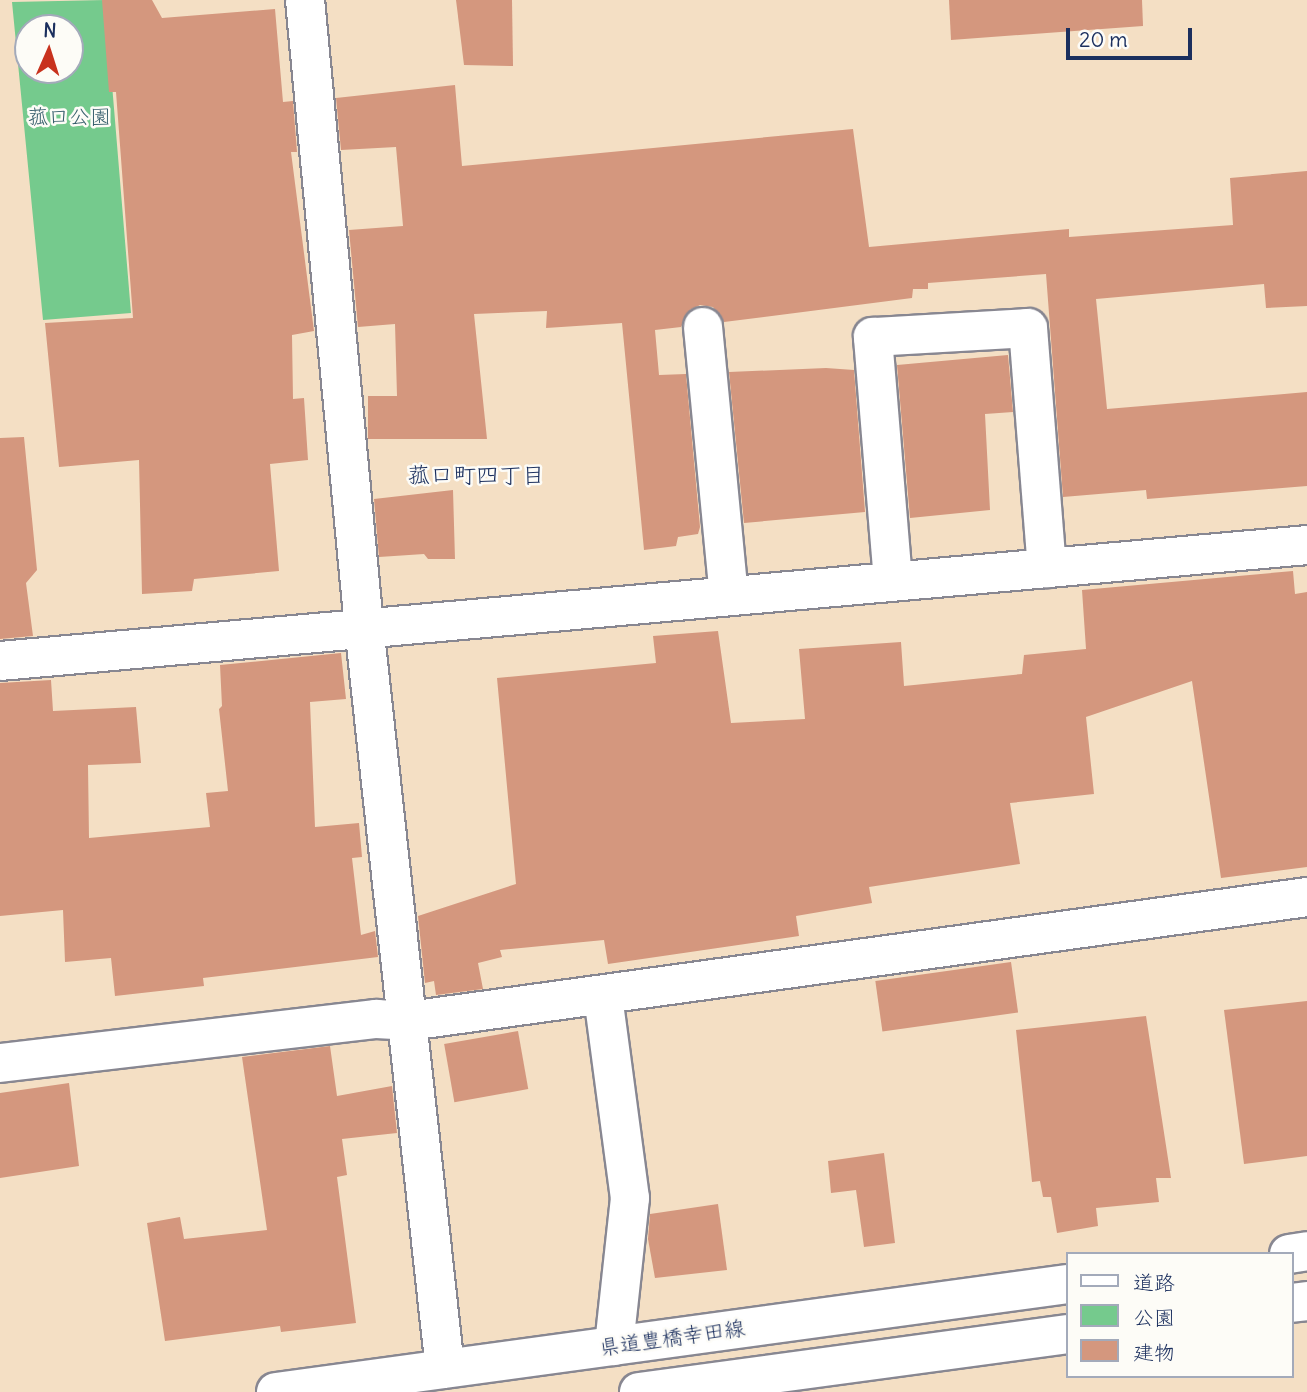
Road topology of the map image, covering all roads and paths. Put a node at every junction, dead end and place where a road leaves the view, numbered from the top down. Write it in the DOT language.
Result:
graph roads {
  1 [pos="305,0"];
  2 [pos="703,327"];
  3 [pos="1307,545"];
  4 [pos="1047,568"];
  5 [pos="893,581"];
  6 [pos="729,595"];
  7 [pos="364,626"];
  8 [pos="0,660"];
  9 [pos="1307,897"];
  10 [pos="603,996"];
  11 [pos="409,1021"];
  12 [pos="0,1063"];
  13 [pos="620,1120"];
  14 [pos="1066,1284"];
  15 [pos="1066,1334"];
  16 [pos="604,1347"];
  17 [pos="445,1369"];
  18 [pos="276,1392"];
  19 [pos="639,1392"];
  1 -- 7 [label="street"];
  2 -- 6 [label="street"];
  3 -- 4 [label="street"];
  4 -- 5 [label="street"];
  4 -- 5 [label="street"];
  5 -- 6 [label="street"];
  6 -- 7 [label="street"];
  7 -- 8 [label="street"];
  7 -- 11 [label="street"];
  9 -- 10 [label="street"];
  10 -- 11 [label="street"];
  10 -- 13 [label="street"];
  11 -- 12 [label="street"];
  11 -- 17 [label="street"];
  13 -- 16 [label="street"];
  13 -- 16 [label="street"];
  14 -- 16 [label="street, 県道豊橋幸田線"];
  15 -- 19 [label="street"];
  16 -- 17 [label="street, 県道豊橋幸田線"];
  17 -- 18 [label="street, 県道豊橋幸田線"];
}
